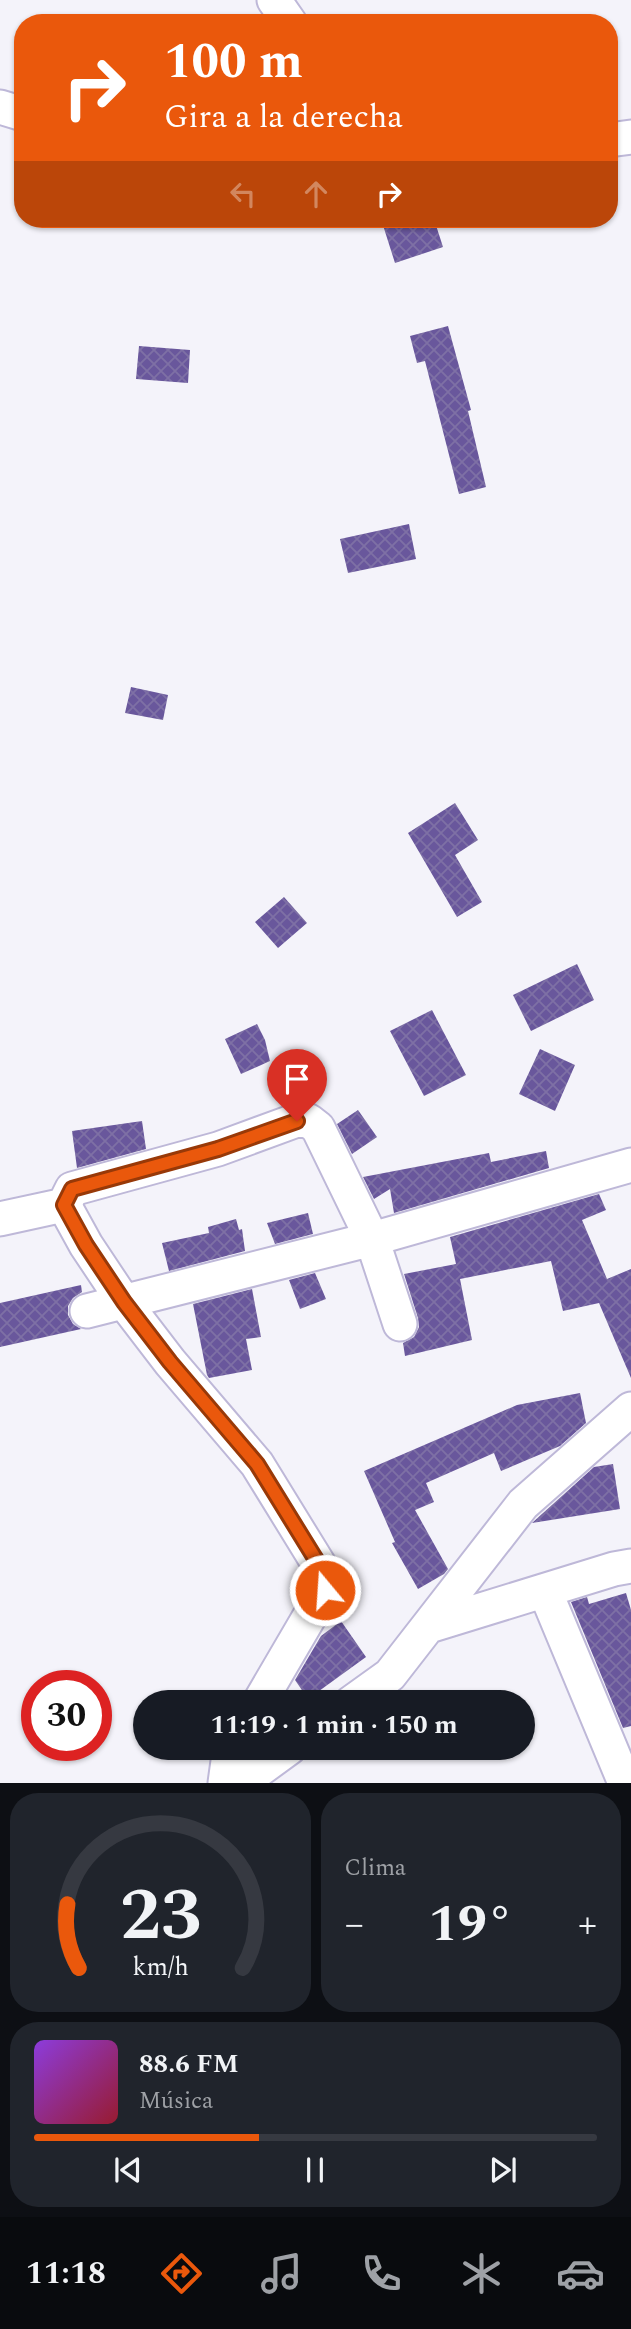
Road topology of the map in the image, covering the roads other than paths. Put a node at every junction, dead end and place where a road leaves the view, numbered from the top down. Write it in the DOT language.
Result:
graph roads {
  1 [pos="631,1165"];
  2 [pos="64,1205"];
  3 [pos="0,1219"];
  4 [pos="372,1238"];
  5 [pos="124,1302"];
  6 [pos="87,1311"];
  7 [pos="400,1324"];
  8 [pos="631,1409"];
  9 [pos="631,1566"];
  10 [pos="545,1591"];
  11 [pos="429,1626"];
  12 [pos="267,1690"];
  13 [pos="369,1690"];
  14 [pos="228,1760"];
  15 [pos="273,1760"];
  16 [pos="225,1783"];
  17 [pos="241,1783"];
  18 [pos="625,1783"];
  1 -- 4 [label="street"];
  2 -- 3 [label="street"];
  2 -- 4 [label="street"];
  2 -- 5 [label="street"];
  4 -- 5 [label="street"];
  4 -- 7 [label="street"];
  5 -- 6 [label="street"];
  5 -- 12 [label="street"];
  8 -- 11 [label="street"];
  9 -- 10 [label="street"];
  10 -- 11 [label="street"];
  10 -- 18 [label="street"];
  11 -- 13 [label="street"];
  14 -- 16 [label="street"];
  15 -- 17 [label="street"];
}
